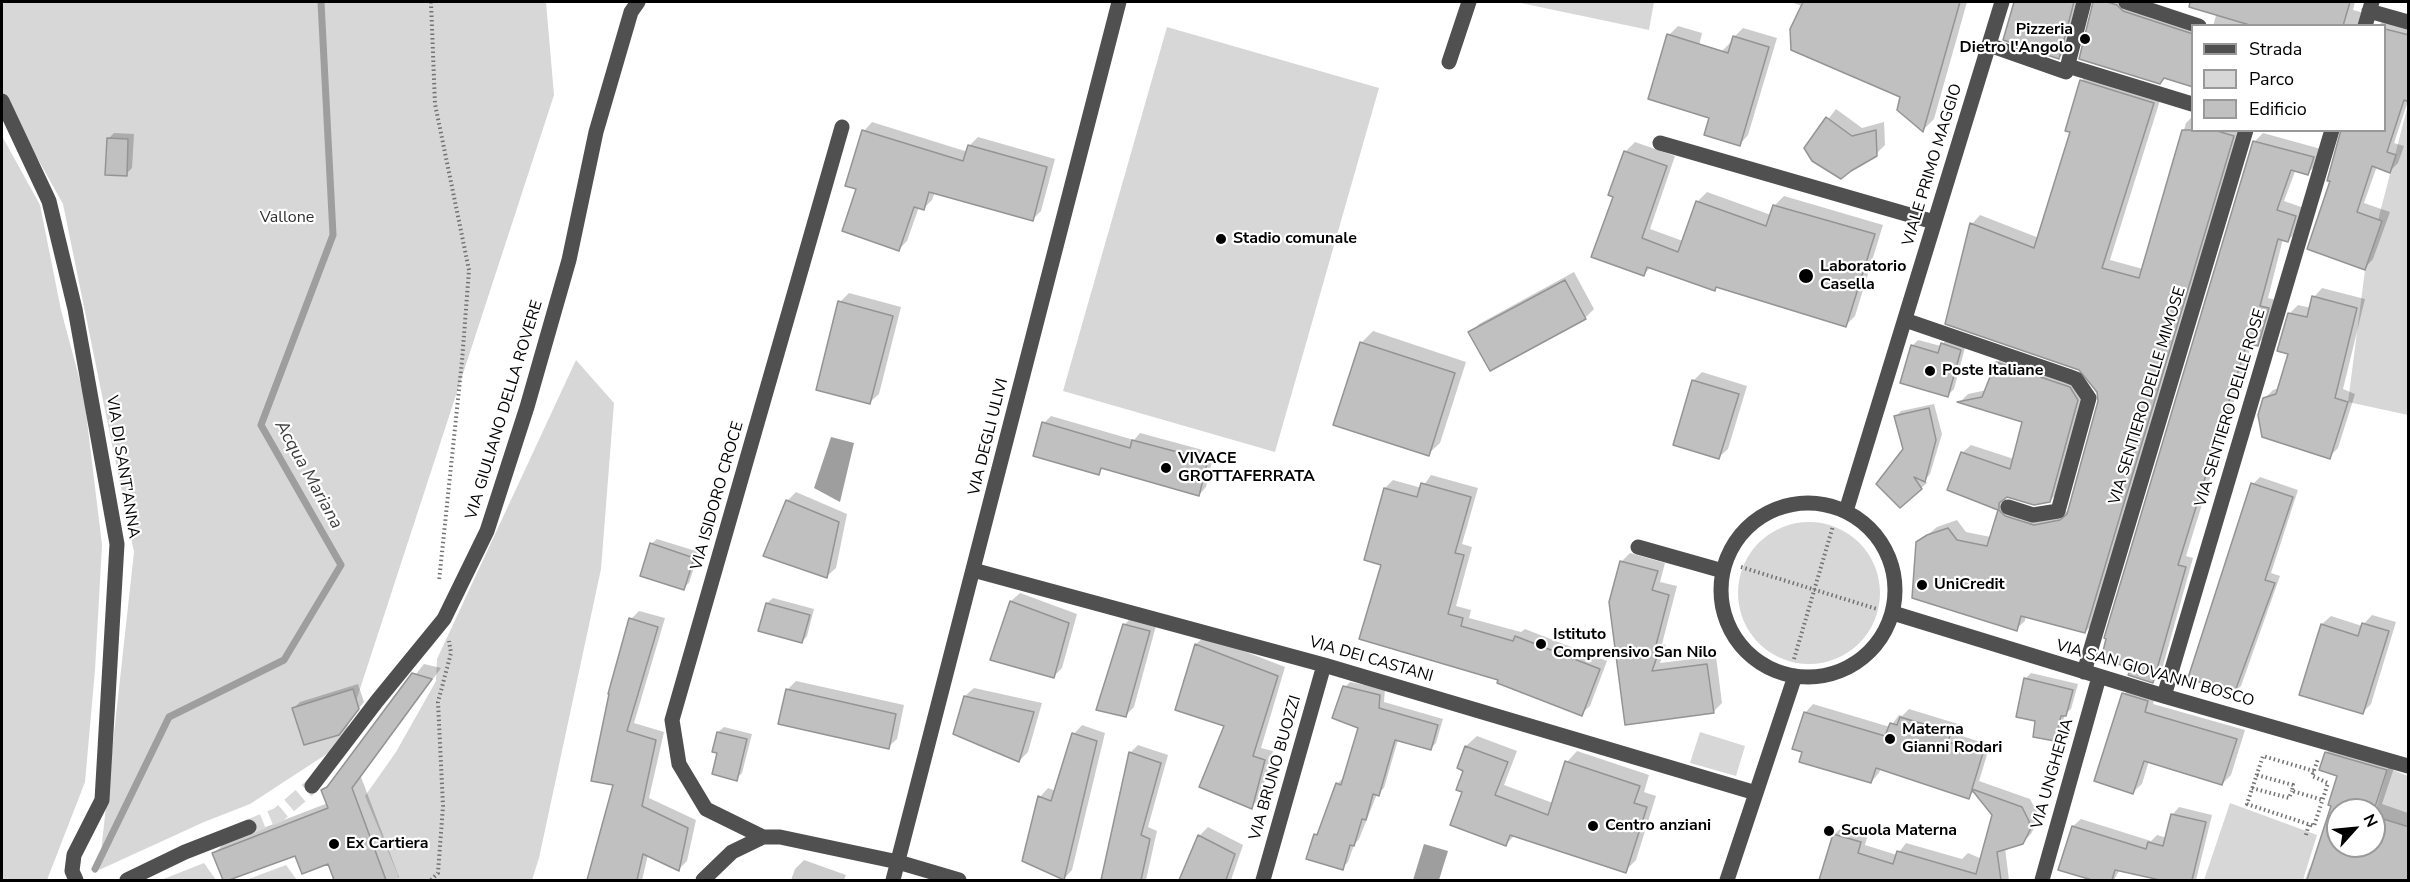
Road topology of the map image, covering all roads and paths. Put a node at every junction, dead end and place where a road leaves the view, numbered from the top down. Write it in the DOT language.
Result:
graph roads {
  1 [pos="431,2"];
  2 [pos="638,2"];
  3 [pos="1119,2"];
  4 [pos="1469,2"];
  5 [pos="2002,2"];
  6 [pos="2084,2"];
  7 [pos="2126,2"];
  8 [pos="2369,13"];
  9 [pos="2409,22"];
  10 [pos="2193,24"];
  11 [pos="1989,45"];
  12 [pos="1449,62"];
  13 [pos="2068,66"];
  14 [pos="2,101"];
  15 [pos="2191,103"];
  16 [pos="842,127"];
  17 [pos="2245,132"];
  18 [pos="2331,132"];
  19 [pos="1660,143"];
  20 [pos="1935,222"];
  21 [pos="1905,320"];
  22 [pos="2008,507"];
  23 [pos="1842,509"];
  24 [pos="1638,547"];
  25 [pos="1724,566"];
  26 [pos="973,570"];
  27 [pos="1815,591"];
  28 [pos="1893,613"];
  29 [pos="444,619"];
  30 [pos="1324,665"];
  31 [pos="2084,672"];
  32 [pos="1792,675"];
  33 [pos="2099,677"];
  34 [pos="2164,696"];
  35 [pos="2323,741"];
  36 [pos="2409,766"];
  37 [pos="2314,771"];
  38 [pos="2256,775"];
  39 [pos="312,786"];
  40 [pos="2252,788"];
  41 [pos="2292,791"];
  42 [pos="1756,793"];
  43 [pos="2323,800"];
  44 [pos="2309,824"];
  45 [pos="249,827"];
  46 [pos="2306,835"];
  47 [pos="745,837"];
  48 [pos="763,837"];
  49 [pos="898,862"];
  50 [pos="76,880"];
  51 [pos="127,880"];
  52 [pos="431,880"];
  53 [pos="703,880"];
  54 [pos="894,880"];
  55 [pos="959,880"];
  56 [pos="1263,880"];
  57 [pos="1727,880"];
  58 [pos="2042,880"];
  1 -- 29 [label="path"];
  2 -- 29 [label="street, VIA GIULIANO DELLA ROVERE"];
  3 -- 26 [label="street, VIA DEGLI ULIVI"];
  4 -- 12 [label="street"];
  5 -- 11 [label="street, VIALE PRIMO MAGGIO"];
  6 -- 13 [label="street"];
  7 -- 10 [label="street"];
  8 -- 9 [label="street"];
  11 -- 13 [label="street"];
  11 -- 20 [label="street, VIALE PRIMO MAGGIO"];
  13 -- 15 [label="street"];
  14 -- 50 [label="street, VIA DI SANT'ANNA"];
  16 -- 48 [label="street, VIA ISIDORO CROCE"];
  17 -- 31 [label="street, VIA SENTIERO DELLE MIMOSE"];
  18 -- 34 [label="street, VIA SENTIERO DELLE ROSE"];
  19 -- 20 [label="street"];
  20 -- 21 [label="street, VIALE PRIMO MAGGIO"];
  21 -- 22 [label="street"];
  21 -- 23 [label="street, VIALE PRIMO MAGGIO"];
  23 -- 25 [label="street"];
  23 -- 27 [label="path"];
  23 -- 28 [label="street"];
  24 -- 25 [label="street"];
  25 -- 27 [label="path"];
  25 -- 32 [label="street"];
  26 -- 30 [label="street, VIA DEI CASTANI"];
  26 -- 49 [label="street, VIA DEGLI ULIVI"];
  27 -- 28 [label="path"];
  27 -- 32 [label="path"];
  28 -- 31 [label="street, VIA SAN GIOVANNI BOSCO"];
  28 -- 32 [label="street"];
  29 -- 39 [label="street, VIA GIULIANO DELLA ROVERE"];
  29 -- 52 [label="path"];
  30 -- 42 [label="street, VIA DEI CASTANI"];
  30 -- 56 [label="street, VIA BRUNO BUOZZI"];
  31 -- 33 [label="street, VIA SAN GIOVANNI BOSCO"];
  32 -- 42 [label="street"];
  33 -- 34 [label="street, VIA SAN GIOVANNI BOSCO"];
  33 -- 58 [label="street, VIA UNGHERIA"];
  34 -- 35 [label="street, VIA SAN GIOVANNI BOSCO"];
  35 -- 36 [label="street, VIA SAN GIOVANNI BOSCO"];
  35 -- 37 [label="path"];
  37 -- 38 [label="path"];
  37 -- 43 [label="path"];
  38 -- 40 [label="path"];
  38 -- 41 [label="path"];
  40 -- 41 [label="path"];
  40 -- 44 [label="path"];
  41 -- 43 [label="path"];
  42 -- 57 [label="street"];
  43 -- 44 [label="path"];
  44 -- 46 [label="path"];
  45 -- 51 [label="street"];
  47 -- 48 [label="street"];
  48 -- 49 [label="street"];
  48 -- 53 [label="street"];
  49 -- 54 [label="street, VIA DEGLI ULIVI"];
  49 -- 55 [label="street"];
}
